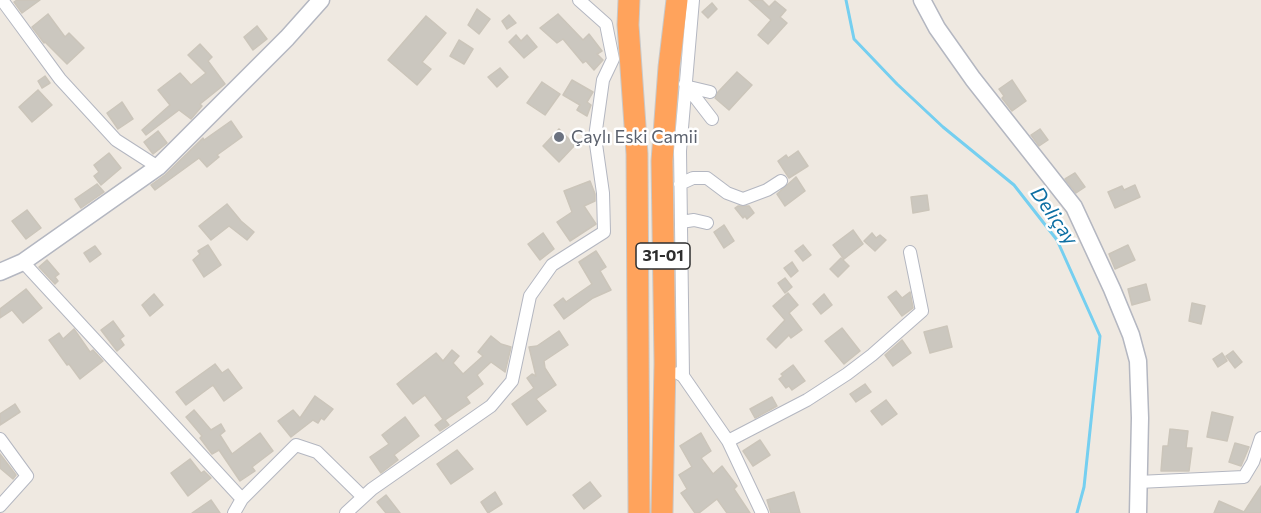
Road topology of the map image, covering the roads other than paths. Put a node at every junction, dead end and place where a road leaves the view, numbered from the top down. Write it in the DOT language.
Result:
graph roads {
  1 [pos="2,0"];
  2 [pos="321,0"];
  3 [pos="579,0"];
  4 [pos="629,0"];
  5 [pos="677,0"];
  6 [pos="693,0"];
  7 [pos="922,0"];
  8 [pos="687,85"];
  9 [pos="710,92"];
  10 [pos="712,119"];
  11 [pos="158,167"];
  12 [pos="781,181"];
  13 [pos="680,184"];
  14 [pos="681,222"];
  15 [pos="707,223"];
  16 [pos="910,252"];
  17 [pos="23,262"];
  18 [pos="0,272"];
  19 [pos="665,363"];
  20 [pos="683,376"];
  21 [pos="1261,438"];
  22 [pos="0,439"];
  23 [pos="728,441"];
  24 [pos="1138,482"];
  25 [pos="363,497"];
  26 [pos="243,499"];
  27 [pos="0,506"];
  28 [pos="234,513"];
  29 [pos="346,513"];
  30 [pos="639,513"];
  31 [pos="662,513"];
  32 [pos="762,513"];
  33 [pos="1138,513"];
  1 -- 11 [label="street"];
  2 -- 11 [label="street"];
  3 -- 25 [label="street"];
  4 -- 30 [label="highway, 31-01"];
  5 -- 19 [label="highway, 31-01"];
  6 -- 8 [label="street"];
  7 -- 24 [label="street"];
  8 -- 9 [label="street"];
  8 -- 10 [label="street"];
  8 -- 13 [label="street"];
  11 -- 17 [label="street"];
  12 -- 13 [label="street"];
  13 -- 14 [label="street"];
  14 -- 15 [label="street"];
  14 -- 20 [label="street"];
  16 -- 23 [label="street"];
  17 -- 18 [label="street"];
  17 -- 26 [label="street"];
  19 -- 20 [label="street"];
  19 -- 31 [label="highway, 31-01"];
  20 -- 23 [label="street"];
  21 -- 24 [label="street"];
  22 -- 27 [label="street"];
  23 -- 32 [label="street"];
  24 -- 33 [label="street"];
  25 -- 26 [label="street"];
  25 -- 29 [label="street"];
  26 -- 28 [label="street"];
}
